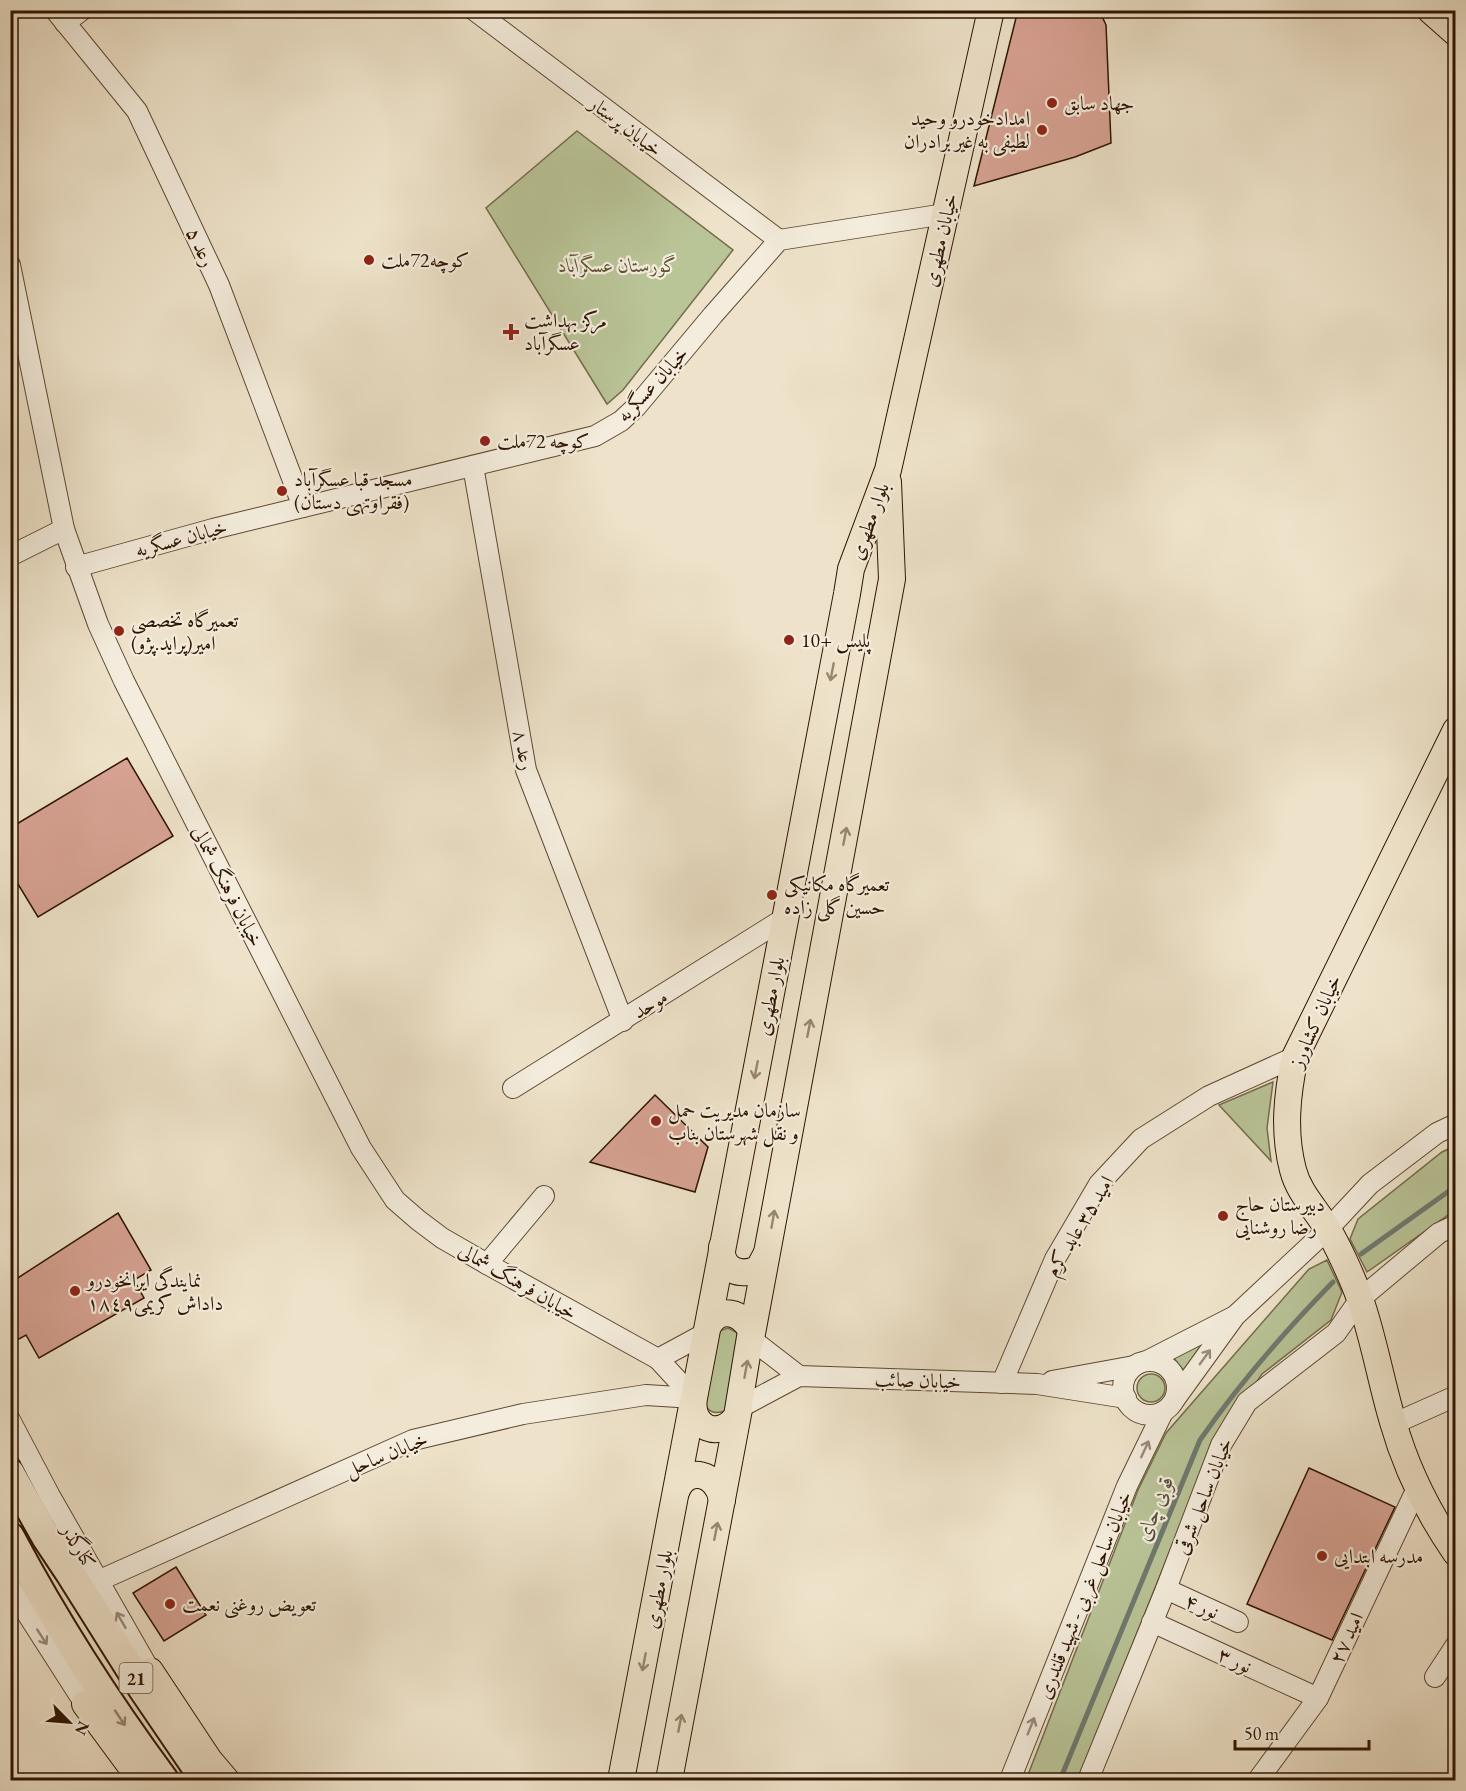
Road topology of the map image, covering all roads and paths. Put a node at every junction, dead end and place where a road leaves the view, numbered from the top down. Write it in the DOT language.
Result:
graph roads {
  1 [pos="82,10"];
  2 [pos="474,10"];
  3 [pos="991,10"];
  4 [pos="1430,10"];
  5 [pos="60,17"];
  6 [pos="1455,33"];
  7 [pos="945,214"];
  8 [pos="779,240"];
  9 [pos="10,265"];
  10 [pos="473,466"];
  11 [pos="888,470"];
  12 [pos="303,507"];
  13 [pos="64,529"];
  14 [pos="10,556"];
  15 [pos="76,567"];
  16 [pos="847,594"];
  17 [pos="888,602"];
  18 [pos="1455,730"];
  19 [pos="785,918"];
  20 [pos="623,1021"];
  21 [pos="1295,1057"];
  22 [pos="513,1088"];
  23 [pos="1455,1124"];
  24 [pos="544,1196"];
  25 [pos="1455,1225"];
  26 [pos="1328,1229"];
  27 [pos="722,1247"];
  28 [pos="766,1255"];
  29 [pos="487,1264"];
  30 [pos="1360,1299"];
  31 [pos="1235,1316"];
  32 [pos="706,1333"];
  33 [pos="751,1339"];
  34 [pos="657,1359"];
  35 [pos="1141,1363"];
  36 [pos="799,1377"];
  37 [pos="1002,1383"];
  38 [pos="1037,1384"];
  39 [pos="1455,1396"];
  40 [pos="694,1398"];
  41 [pos="1126,1398"];
  42 [pos="1169,1406"];
  43 [pos="739,1408"];
  44 [pos="10,1420"];
  45 [pos="1394,1424"];
  46 [pos="10,1473"];
  47 [pos="1418,1486"];
  48 [pos="676,1492"];
  49 [pos="722,1500"];
  50 [pos="10,1537"];
  51 [pos="46,1537"];
  52 [pos="1455,1553"];
  53 [pos="10,1559"];
  54 [pos="98,1581"];
  55 [pos="1166,1589"];
  56 [pos="17,1591"];
  57 [pos="1152,1622"];
  58 [pos="1239,1622"];
  59 [pos="1455,1645"];
  60 [pos="150,1671"];
  61 [pos="1435,1677"];
  62 [pos="1318,1698"];
  63 [pos="85,1704"];
  64 [pos="141,1780"];
  65 [pos="164,1780"];
  66 [pos="205,1780"];
  67 [pos="226,1780"];
  68 [pos="621,1780"];
  69 [pos="669,1780"];
  70 [pos="1010,1780"];
  71 [pos="1089,1780"];
  72 [pos="1258,1780"];
  1 -- 5 [label="street"];
  2 -- 8 [label="street, خیابان پرستار"];
  3 -- 7 [label="main road, خیابان مطهری"];
  4 -- 6 [label="main road"];
  5 -- 12 [label="street, رعد ۵"];
  7 -- 8 [label="street"];
  7 -- 11 [label="main road, خیابان مطهری"];
  8 -- 10 [label="street, خیابان عسگریه"];
  9 -- 13 [label="street, خیابان فرهنگ شمالی"];
  10 -- 12 [label="street, خیابان عسگریه"];
  10 -- 20 [label="street, رعد ۸"];
  11 -- 16 [label="main road, بلوار مطهری"];
  11 -- 17 [label="main road, بلوار مطهری"];
  12 -- 15 [label="street, خیابان عسگریه"];
  13 -- 14 [label="street"];
  13 -- 15 [label="street, خیابان فرهنگ شمالی"];
  15 -- 29 [label="street, خیابان فرهنگ شمالی"];
  16 -- 17 [label="main road"];
  16 -- 19 [label="main road, بلوار مطهری, one-way"];
  28 -- 17 [label="main road, بلوار مطهری, one-way"];
  18 -- 21 [label="main road, خیابان کشاورز"];
  19 -- 20 [label="street, موحد"];
  19 -- 27 [label="main road, بلوار مطهری, one-way"];
  20 -- 22 [label="street, موحد"];
  21 -- 26 [label="main road, خیابان کشاورز"];
  21 -- 37 [label="street, امید ۳۵ عابد کرم"];
  23 -- 26 [label="street"];
  24 -- 29 [label="street"];
  25 -- 30 [label="street, خیابان ساحل شرقی"];
  26 -- 30 [label="main road, خیابان کشاورز"];
  26 -- 31 [label="street"];
  27 -- 28 [label="main road"];
  27 -- 32 [label="main road, بلوار مطهری"];
  28 -- 33 [label="main road, بلوار مطهری"];
  29 -- 34 [label="street, خیابان فرهنگ شمالی"];
  30 -- 45 [label="main road, خیابان کشاورز"];
  30 -- 55 [label="street, خیابان ساحل شرقی"];
  31 -- 35 [label="street, خیابان صائب"];
  42 -- 31 [label="street, خیابان ساحل غربی - شهید قلندری, one-way"];
  32 -- 33 [label="main road"];
  32 -- 34 [label="street"];
  32 -- 40 [label="main road, بلوار مطهری"];
  33 -- 36 [label="street"];
  43 -- 33 [label="main road, بلوار مطهری, one-way"];
  34 -- 40 [label="street, خیابان فرهنگ شمالی"];
  35 -- 38 [label="street, خیابان صائب"];
  35 -- 41 [label="street"];
  35 -- 42 [label="street"];
  36 -- 37 [label="street, خیابان صائب"];
  36 -- 43 [label="street, خیابان صائب"];
  37 -- 38 [label="street, خیابان صائب"];
  38 -- 41 [label="street, خیابان صائب"];
  39 -- 45 [label="street"];
  40 -- 43 [label="main road"];
  40 -- 48 [label="main road, بلوار مطهری"];
  40 -- 54 [label="street, خیابان ساحل"];
  41 -- 42 [label="street"];
  70 -- 42 [label="street, خیابان ساحل غربی - شهید قلندری, one-way"];
  43 -- 49 [label="main road"];
  44 -- 54 [label="street, کنارگذر"];
  45 -- 47 [label="main road, خیابان کشاورز"];
  46 -- 51 [label="highway, 21"];
  47 -- 52 [label="main road, خیابان کشاورز"];
  47 -- 62 [label="street, امید ۲۷"];
  48 -- 49 [label="main road"];
  48 -- 68 [label="main road, بلوار مطهری, one-way"];
  69 -- 49 [label="main road, one-way"];
  50 -- 56 [label="highway, 21"];
  51 -- 54 [label="street"];
  51 -- 66 [label="highway, 21"];
  53 -- 56 [label="street"];
  60 -- 54 [label="street, کنارگذر, one-way"];
  55 -- 57 [label="street, خیابان ساحل شرقی"];
  55 -- 58 [label="street, نور ۴"];
  56 -- 63 [label="street, one-way"];
  56 -- 65 [label="highway, 21, one-way"];
  57 -- 62 [label="street, نور ۳"];
  57 -- 71 [label="street, خیابان ساحل شرقی"];
  59 -- 61 [label="street"];
  60 -- 67 [label="main road, 21"];
  62 -- 72 [label="street, امید ۲۷"];
  63 -- 64 [label="main road"];
}
